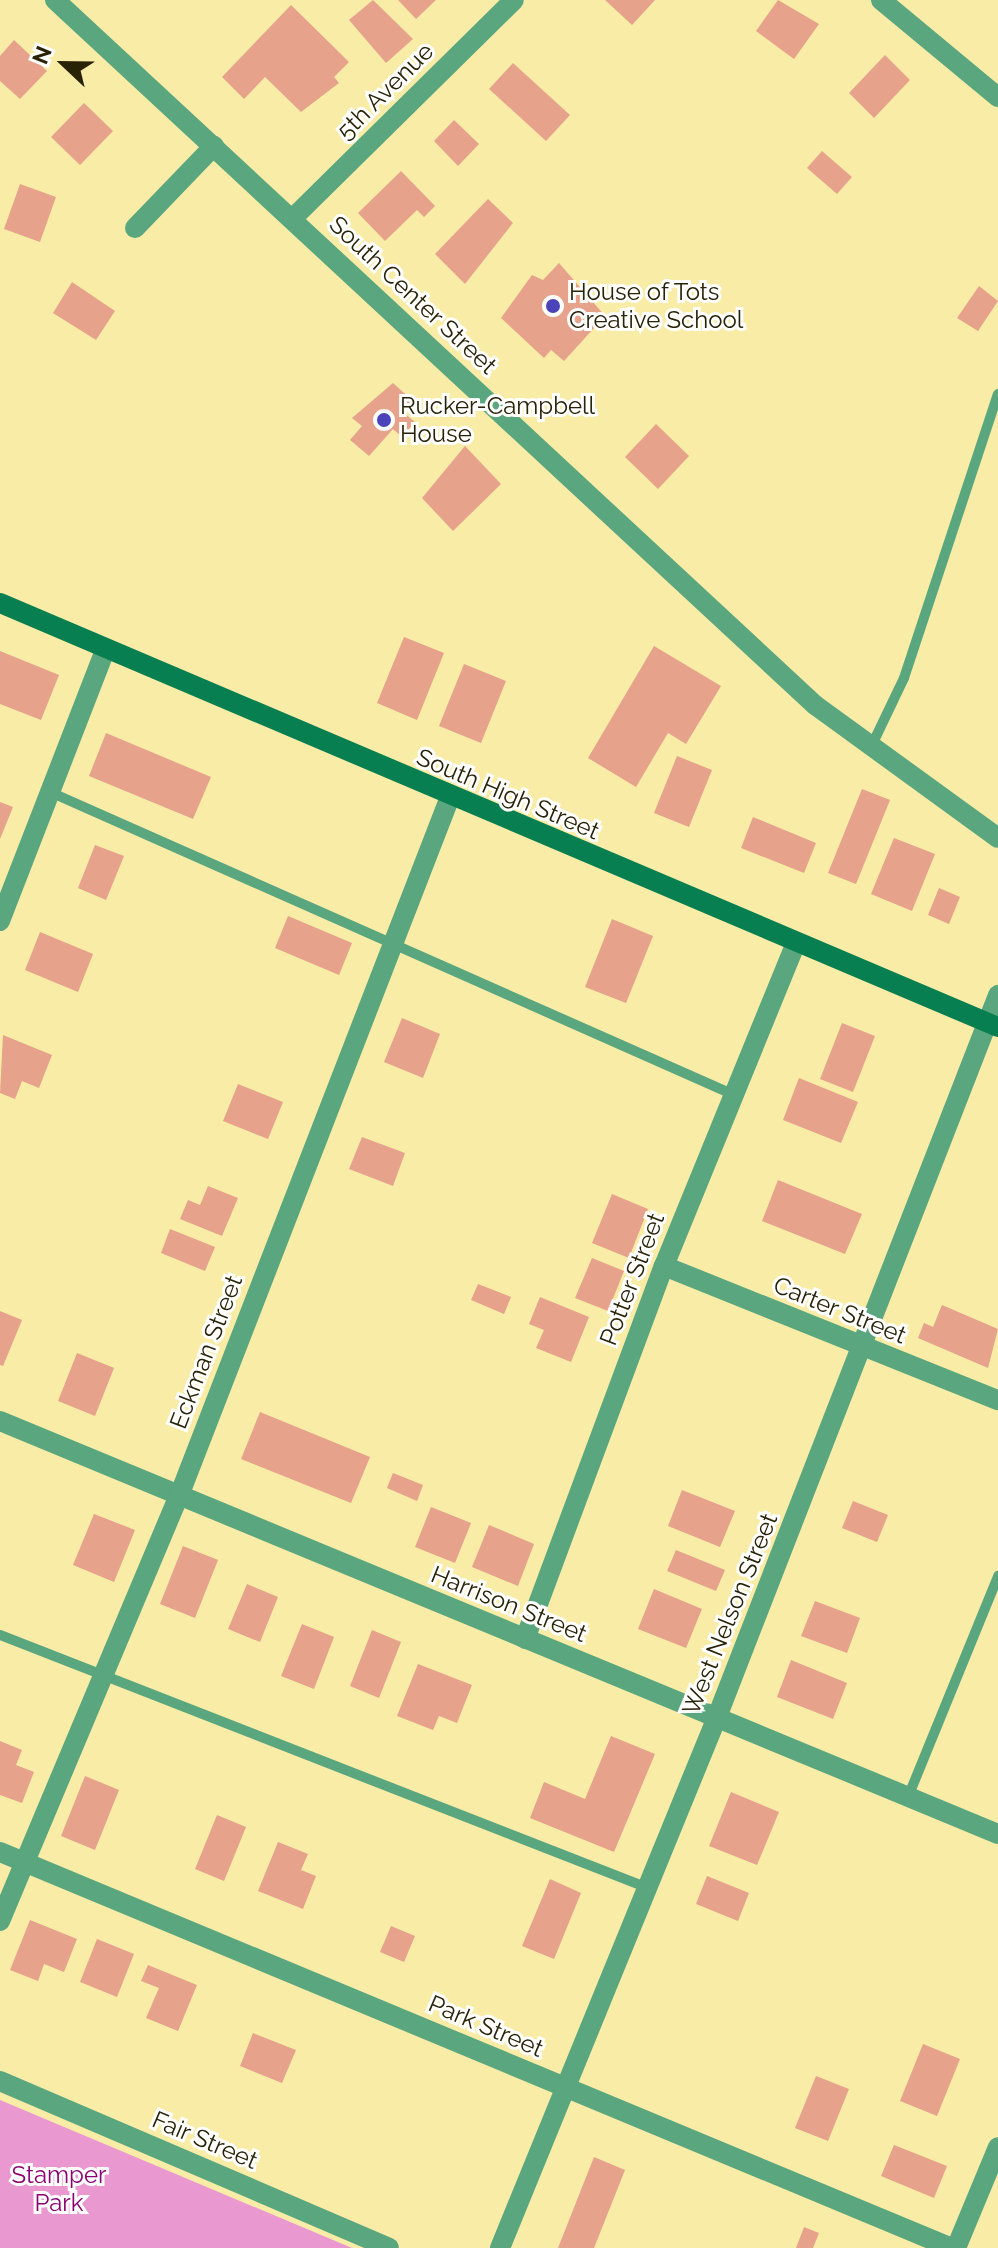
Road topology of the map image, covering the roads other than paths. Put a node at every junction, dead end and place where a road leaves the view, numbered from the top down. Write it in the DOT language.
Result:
graph roads {
  1 [pos="55,0"];
  2 [pos="514,0"];
  3 [pos="881,0"];
  4 [pos="998,97"];
  5 [pos="214,146"];
  6 [pos="293,218"];
  7 [pos="135,228"];
  8 [pos="998,394"];
  9 [pos="0,603"];
  10 [pos="105,650"];
  11 [pos="870,749"];
  12 [pos="50,792"];
  13 [pos="450,797"];
  14 [pos="998,838"];
  15 [pos="0,921"];
  16 [pos="796,942"];
  17 [pos="389,947"];
  18 [pos="998,995"];
  19 [pos="993,1025"];
  20 [pos="734,1095"];
  21 [pos="664,1266"];
  22 [pos="862,1348"];
  23 [pos="998,1400"];
  24 [pos="0,1421"];
  25 [pos="179,1496"];
  26 [pos="998,1576"];
  27 [pos="0,1635"];
  28 [pos="525,1639"];
  29 [pos="103,1677"];
  30 [pos="717,1717"];
  31 [pos="908,1797"];
  32 [pos="998,1834"];
  33 [pos="0,1852"];
  34 [pos="26,1863"];
  35 [pos="648,1888"];
  36 [pos="0,1921"];
  37 [pos="0,2081"];
  38 [pos="565,2090"];
  39 [pos="998,2147"];
  40 [pos="389,2248"];
  41 [pos="500,2248"];
  42 [pos="954,2248"];
  1 -- 5 [label="street, South Center Street"];
  2 -- 6 [label="street, 5th Avenue"];
  3 -- 4 [label="street"];
  5 -- 6 [label="street, South Center Street"];
  5 -- 7 [label="street"];
  6 -- 11 [label="street, South Center Street"];
  8 -- 11 [label="lane"];
  9 -- 10 [label="main road, South High Street"];
  10 -- 12 [label="street"];
  10 -- 13 [label="main road, South High Street"];
  11 -- 14 [label="street, South Center Street"];
  12 -- 15 [label="street"];
  12 -- 17 [label="lane"];
  13 -- 16 [label="main road, South High Street"];
  13 -- 17 [label="street, Eckman Street"];
  16 -- 19 [label="main road, South High Street"];
  16 -- 20 [label="street, Potter Street"];
  17 -- 20 [label="lane"];
  17 -- 25 [label="street, Eckman Street"];
  18 -- 19 [label="street, West Nelson Street"];
  19 -- 22 [label="street, West Nelson Street"];
  20 -- 21 [label="street, Potter Street"];
  21 -- 22 [label="street, Carter Street"];
  21 -- 28 [label="street, Potter Street"];
  22 -- 23 [label="street, Carter Street"];
  22 -- 30 [label="street, West Nelson Street"];
  24 -- 25 [label="street, Harrison Street"];
  25 -- 28 [label="street, Harrison Street"];
  25 -- 29 [label="street, Eckman Street"];
  26 -- 31 [label="lane"];
  27 -- 29 [label="lane"];
  28 -- 30 [label="street, Harrison Street"];
  29 -- 34 [label="street, Eckman Street"];
  29 -- 35 [label="lane"];
  30 -- 31 [label="street, Harrison Street"];
  30 -- 35 [label="street, West Nelson Street"];
  31 -- 32 [label="street, Harrison Street"];
  33 -- 34 [label="street, Park Street"];
  34 -- 36 [label="street, Eckman Street"];
  34 -- 38 [label="street, Park Street"];
  35 -- 38 [label="street, West Nelson Street"];
  37 -- 40 [label="street, Fair Street"];
  38 -- 41 [label="street, West Nelson Street"];
  38 -- 42 [label="street, Park Street"];
  39 -- 42 [label="street"];
}
